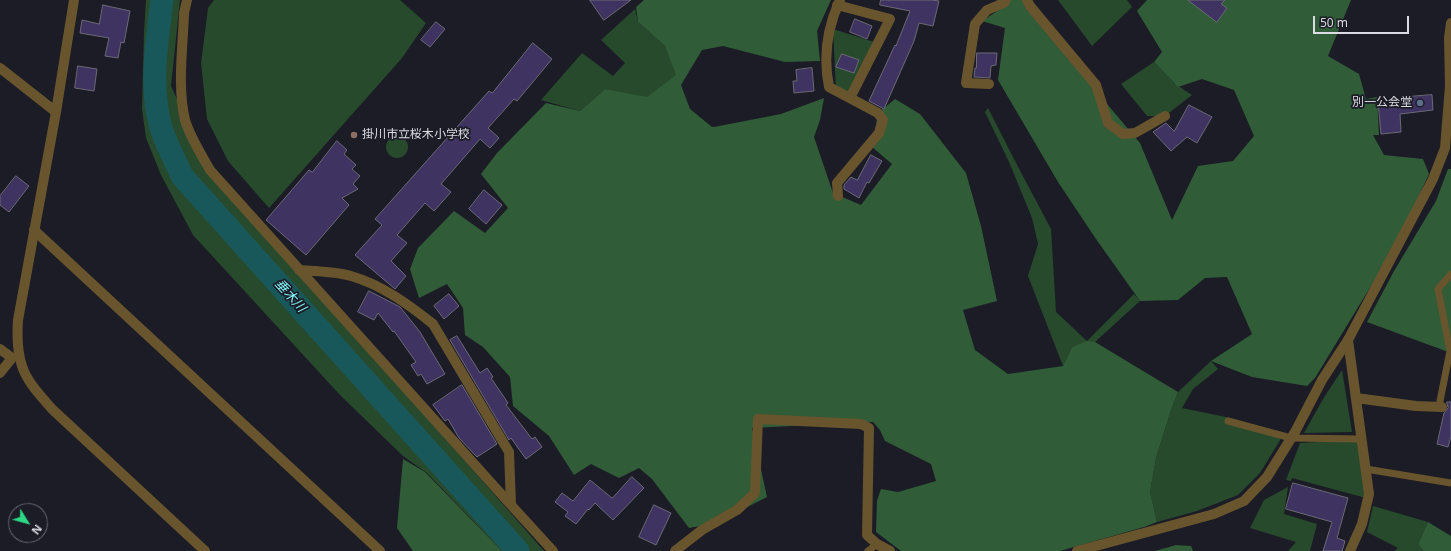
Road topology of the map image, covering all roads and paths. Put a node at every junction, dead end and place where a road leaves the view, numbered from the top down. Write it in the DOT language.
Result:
graph roads {
  1 [pos="74,0"];
  2 [pos="187,0"];
  3 [pos="1006,0"];
  4 [pos="1027,0"];
  5 [pos="839,2"];
  6 [pos="1451,29"];
  7 [pos="0,68"];
  8 [pos="989,84"];
  9 [pos="850,98"];
  10 [pos="56,112"];
  11 [pos="1165,116"];
  12 [pos="838,196"];
  13 [pos="34,230"];
  14 [pos="299,270"];
  15 [pos="1451,274"];
  16 [pos="1348,340"];
  17 [pos="0,349"];
  18 [pos="19,350"];
  19 [pos="12,358"];
  20 [pos="0,373"];
  21 [pos="1356,398"];
  22 [pos="1441,404"];
  23 [pos="1228,421"];
  24 [pos="1291,438"];
  25 [pos="1362,439"];
  26 [pos="1366,469"];
  27 [pos="1451,483"];
  28 [pos="511,505"];
  29 [pos="877,544"];
  30 [pos="205,551"];
  31 [pos="380,551"];
  32 [pos="553,551"];
  33 [pos="675,551"];
  34 [pos="868,551"];
  35 [pos="890,551"];
  36 [pos="1077,551"];
  37 [pos="1350,551"];
  1 -- 10 [label="street"];
  2 -- 14 [label="street"];
  3 -- 8 [label="street"];
  4 -- 11 [label="street"];
  5 -- 9 [label="street"];
  5 -- 9 [label="street"];
  6 -- 16 [label="street"];
  7 -- 10 [label="street"];
  9 -- 12 [label="street"];
  10 -- 13 [label="street"];
  13 -- 18 [label="street"];
  13 -- 31 [label="street"];
  14 -- 28 [label="street"];
  14 -- 28 [label="street"];
  15 -- 22 [label="lane"];
  16 -- 21 [label="street"];
  16 -- 24 [label="street"];
  17 -- 19 [label="street"];
  18 -- 19 [label="street"];
  18 -- 30 [label="street"];
  19 -- 20 [label="street"];
  21 -- 22 [label="street"];
  21 -- 25 [label="street"];
  23 -- 24 [label="lane"];
  24 -- 25 [label="lane"];
  24 -- 36 [label="street"];
  25 -- 26 [label="street"];
  26 -- 27 [label="lane"];
  26 -- 37 [label="street"];
  28 -- 32 [label="street"];
  29 -- 33 [label="street"];
  29 -- 34 [label="lane"];
  29 -- 35 [label="street"];
}
